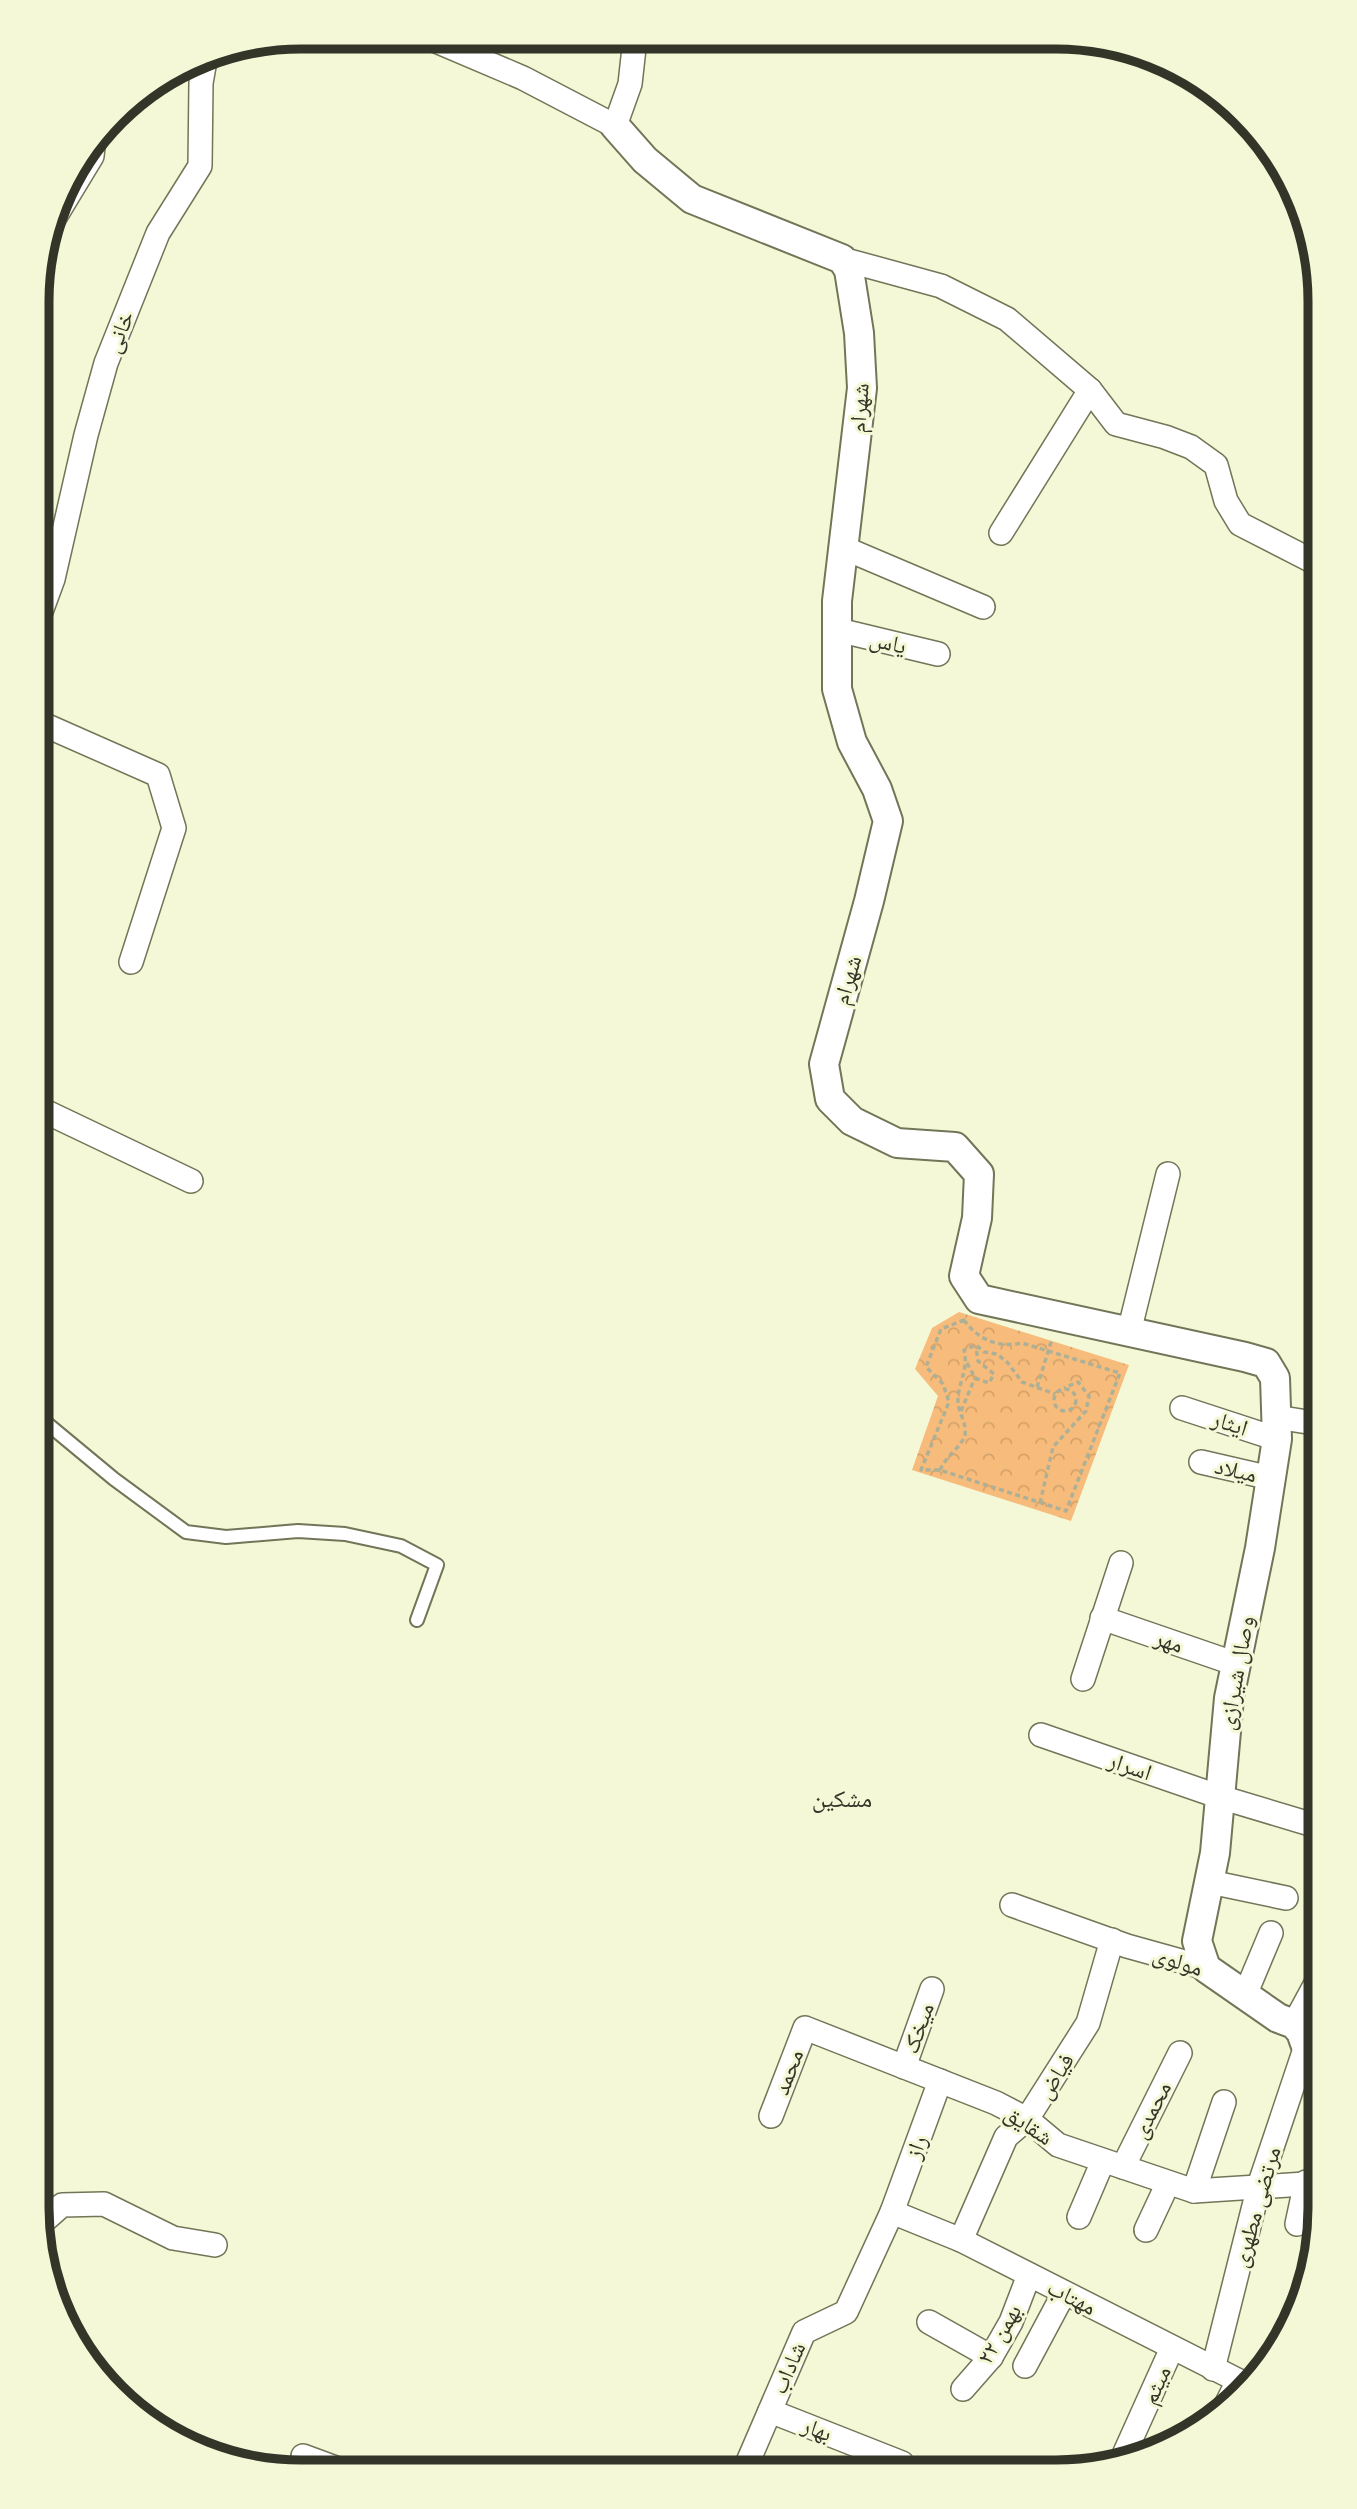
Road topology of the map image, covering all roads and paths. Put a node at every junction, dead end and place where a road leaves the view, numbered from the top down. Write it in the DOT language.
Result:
graph roads {
  1 [pos="455,49"];
  2 [pos="634,49"];
  3 [pos="204,68"];
  4 [pos="615,126"];
  5 [pos="842,259"];
  6 [pos="1090,390"];
  7 [pos="1001,533"];
  8 [pos="844,548"];
  9 [pos="1308,559"];
  10 [pos="49,587"];
  11 [pos="983,607"];
  12 [pos="838,631"];
  13 [pos="938,654"];
  14 [pos="49,727"];
  15 [pos="131,962"];
  16 [pos="49,1113"];
  17 [pos="1168,1174"];
  18 [pos="191,1181"];
  19 [pos="1058,1316"];
  20 [pos="1129,1332"];
  21 [pos="976,1345"];
  22 [pos="1049,1351"];
  23 [pos="967,1363"];
  24 [pos="975,1378"];
  25 [pos="1275,1378"];
  26 [pos="1037,1387"];
  27 [pos="1065,1388"];
  28 [pos="1055,1394"];
  29 [pos="1182,1408"];
  30 [pos="961,1411"];
  31 [pos="49,1425"];
  32 [pos="1308,1425"];
  33 [pos="1277,1428"];
  34 [pos="1201,1462"];
  35 [pos="940,1470"];
  36 [pos="1271,1478"];
  37 [pos="1040,1503"];
  38 [pos="1121,1563"];
  39 [pos="1102,1618"];
  40 [pos="417,1620"];
  41 [pos="1236,1664"];
  42 [pos="1083,1679"];
  43 [pos="1041,1735"];
  44 [pos="1220,1797"];
  45 [pos="1308,1823"];
  46 [pos="1210,1882"];
  47 [pos="1286,1898"];
  48 [pos="1012,1905"];
  49 [pos="1270,1933"];
  50 [pos="1112,1940"];
  51 [pos="1206,1968"];
  52 [pos="932,1989"];
  53 [pos="1245,1995"];
  54 [pos="805,2028"];
  55 [pos="1307,2042"];
  56 [pos="1180,2053"];
  57 [pos="904,2067"];
  58 [pos="940,2081"];
  59 [pos="1224,2102"];
  60 [pos="771,2116"];
  61 [pos="1027,2119"];
  62 [pos="1113,2164"];
  63 [pos="1168,2183"];
  64 [pos="1308,2183"];
  65 [pos="1259,2186"];
  66 [pos="1194,2191"];
  67 [pos="1308,2196"];
  68 [pos="892,2212"];
  69 [pos="49,2216"];
  70 [pos="1079,2217"];
  71 [pos="1297,2224"];
  72 [pos="1146,2230"];
  73 [pos="961,2240"];
  74 [pos="215,2245"];
  75 [pos="1029,2275"];
  76 [pos="1064,2293"];
  77 [pos="929,2322"];
  78 [pos="1172,2348"];
  79 [pos="991,2357"];
  80 [pos="1024,2366"];
  81 [pos="1213,2369"];
  82 [pos="1238,2382"];
  83 [pos="963,2389"];
  84 [pos="770,2411"];
  85 [pos="1126,2450"];
  86 [pos="303,2456"];
  87 [pos="314,2460"];
  88 [pos="749,2460"];
  89 [pos="894,2460"];
  1 -- 4 [label="street"];
  2 -- 4 [label="street"];
  3 -- 10 [label="street, خانی"];
  4 -- 5 [label="street"];
  5 -- 6 [label="street"];
  5 -- 8 [label="street, شهرام"];
  6 -- 7 [label="street"];
  6 -- 9 [label="street"];
  8 -- 11 [label="street"];
  8 -- 12 [label="street, شهرام"];
  12 -- 13 [label="street, یاس"];
  12 -- 19 [label="street, شهرام"];
  14 -- 15 [label="street"];
  16 -- 18 [label="street"];
  17 -- 20 [label="street"];
  19 -- 20 [label="street, شهرام"];
  19 -- 22 [label="path"];
  20 -- 25 [label="street, شهرام"];
  21 -- 23 [label="path"];
  21 -- 24 [label="path"];
  21 -- 26 [label="path"];
  22 -- 26 [label="path"];
  22 -- 35 [label="path"];
  22 -- 37 [label="path"];
  23 -- 24 [label="path"];
  23 -- 30 [label="path"];
  24 -- 30 [label="path"];
  25 -- 33 [label="street, وصال شیرازی"];
  26 -- 28 [label="path"];
  27 -- 28 [label="path"];
  27 -- 28 [label="path"];
  27 -- 37 [label="path"];
  29 -- 33 [label="street, ایثار"];
  30 -- 35 [label="path"];
  31 -- 40 [label="lane"];
  32 -- 33 [label="street, ایثار"];
  33 -- 36 [label="street, وصال شیرازی"];
  34 -- 36 [label="street, میلاد"];
  35 -- 37 [label="path"];
  36 -- 41 [label="street, وصال شیرازی"];
  38 -- 39 [label="street"];
  39 -- 41 [label="street, مهر"];
  39 -- 42 [label="street"];
  41 -- 44 [label="street, وصال شیرازی"];
  43 -- 44 [label="street, اسرار"];
  44 -- 45 [label="street, اسرار"];
  44 -- 46 [label="street, وصال شیرازی"];
  46 -- 47 [label="street"];
  46 -- 51 [label="street, وصال شیرازی"];
  48 -- 50 [label="street, مولوی"];
  49 -- 53 [label="street"];
  50 -- 51 [label="street, مولوی"];
  50 -- 61 [label="street, فیاض"];
  51 -- 53 [label="street, مولوی"];
  52 -- 57 [label="street, میخک"];
  53 -- 55 [label="street, مولوی"];
  54 -- 57 [label="street, شقایق"];
  54 -- 60 [label="street, محمد"];
  55 -- 65 [label="street, مرتضی مطهری"];
  56 -- 62 [label="street, محمدی"];
  57 -- 58 [label="street, شقایق"];
  58 -- 61 [label="street, شقایق"];
  58 -- 68 [label="street, راز"];
  59 -- 66 [label="street"];
  61 -- 62 [label="street, شقایق"];
  61 -- 73 [label="street, فیاض"];
  62 -- 63 [label="street, شقایق"];
  62 -- 70 [label="street, محمدی"];
  63 -- 66 [label="street, شقایق"];
  63 -- 72 [label="street"];
  64 -- 65 [label="street, شقایق"];
  65 -- 66 [label="street, شقایق"];
  65 -- 81 [label="street, مرتضی مطهری"];
  67 -- 71 [label="street"];
  68 -- 73 [label="street, مهتاب"];
  68 -- 84 [label="street, شاداب"];
  69 -- 74 [label="street"];
  73 -- 75 [label="street, مهتاب"];
  75 -- 76 [label="street, مهتاب"];
  75 -- 79 [label="street, ۲۲ بهمن"];
  76 -- 78 [label="street, مهتاب"];
  76 -- 80 [label="street"];
  77 -- 79 [label="street"];
  78 -- 81 [label="street, مهتاب"];
  78 -- 85 [label="street, میثم"];
  79 -- 83 [label="street, ۲۲ بهمن"];
  81 -- 82 [label="street, مهتاب"];
  84 -- 88 [label="street, شاداب"];
  84 -- 89 [label="street, بهار"];
  86 -- 87 [label="street"];
}
